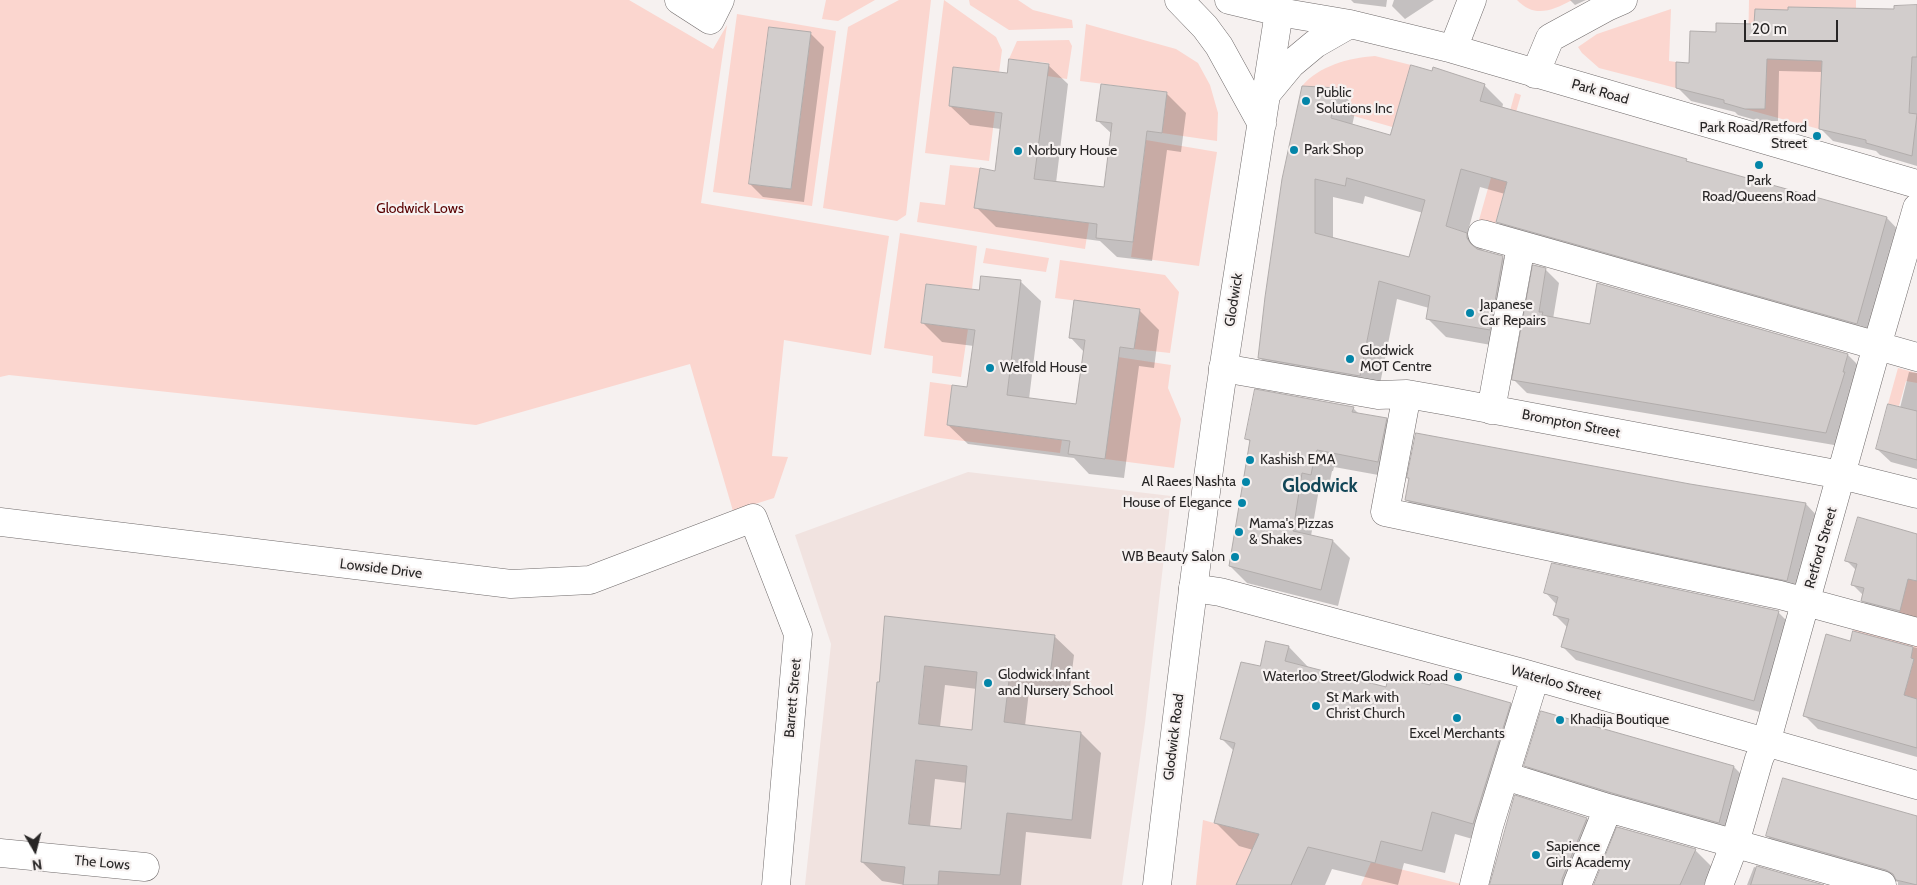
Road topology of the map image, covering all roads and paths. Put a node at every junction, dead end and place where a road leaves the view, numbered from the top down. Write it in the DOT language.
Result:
graph roads {
  1 [pos="679,0"];
  2 [pos="720,0"];
  3 [pos="1179,0"];
  4 [pos="1229,0"];
  5 [pos="1472,0"];
  6 [pos="1623,0"];
  7 [pos="1280,12"];
  8 [pos="1350,24"];
  9 [pos="1453,49"];
  10 [pos="1536,74"];
  11 [pos="1267,93"];
  12 [pos="1262,124"];
  13 [pos="1917,184"];
  14 [pos="1917,208"];
  15 [pos="1482,234"];
  16 [pos="1522,246"];
  17 [pos="1877,346"];
  18 [pos="1917,357"];
  19 [pos="1223,368"];
  20 [pos="1407,394"];
  21 [pos="1492,410"];
  22 [pos="1841,474"];
  23 [pos="1917,494"];
  24 [pos="753,518"];
  25 [pos="0,522"];
  26 [pos="1193,588"];
  27 [pos="1806,602"];
  28 [pos="1917,632"];
  29 [pos="1535,677"];
  30 [pos="1766,743"];
  31 [pos="1505,776"];
  32 [pos="1917,785"];
  33 [pos="1608,808"];
  34 [pos="1735,843"];
  35 [pos="0,853"];
  36 [pos="145,866"];
  37 [pos="776,885"];
  38 [pos="1158,885"];
  39 [pos="1474,885"];
  40 [pos="1576,885"];
  41 [pos="1719,885"];
  42 [pos="1882,885"];
  1 -- 2 [label="street"];
  3 -- 12 [label="street"];
  4 -- 7 [label="street, Park Road"];
  5 -- 9 [label="street"];
  6 -- 10 [label="street"];
  7 -- 8 [label="street, Park Road"];
  7 -- 11 [label="street, Glodwick"];
  8 -- 9 [label="street, Park Road"];
  8 -- 11 [label="street"];
  9 -- 10 [label="street, Park Road"];
  10 -- 13 [label="street, Park Road"];
  11 -- 12 [label="street, Glodwick"];
  12 -- 19 [label="street, Glodwick"];
  14 -- 17 [label="street, Retford Street"];
  15 -- 16 [label="street"];
  16 -- 17 [label="street"];
  16 -- 21 [label="street"];
  17 -- 18 [label="street"];
  17 -- 22 [label="street, Retford Street"];
  19 -- 20 [label="street, Brompton Street"];
  19 -- 26 [label="street, Glodwick"];
  20 -- 21 [label="street, Brompton Street"];
  20 -- 27 [label="street"];
  21 -- 22 [label="street, Brompton Street"];
  22 -- 23 [label="street, Brompton Street"];
  22 -- 27 [label="street, Retford Street"];
  24 -- 25 [label="street, Lowside Drive"];
  24 -- 37 [label="street, Barrett Street"];
  26 -- 29 [label="street, Waterloo Street"];
  26 -- 38 [label="street, Glodwick Road"];
  27 -- 28 [label="street"];
  27 -- 30 [label="street, Retford Street"];
  29 -- 30 [label="street, Waterloo Street"];
  29 -- 31 [label="street"];
  30 -- 32 [label="street, Waterloo Street"];
  30 -- 34 [label="street, Retford Street"];
  31 -- 33 [label="street"];
  31 -- 39 [label="street"];
  33 -- 34 [label="street"];
  33 -- 40 [label="street"];
  34 -- 41 [label="street, Retford Street"];
  34 -- 42 [label="street"];
  35 -- 36 [label="street, The Lows"];
}
